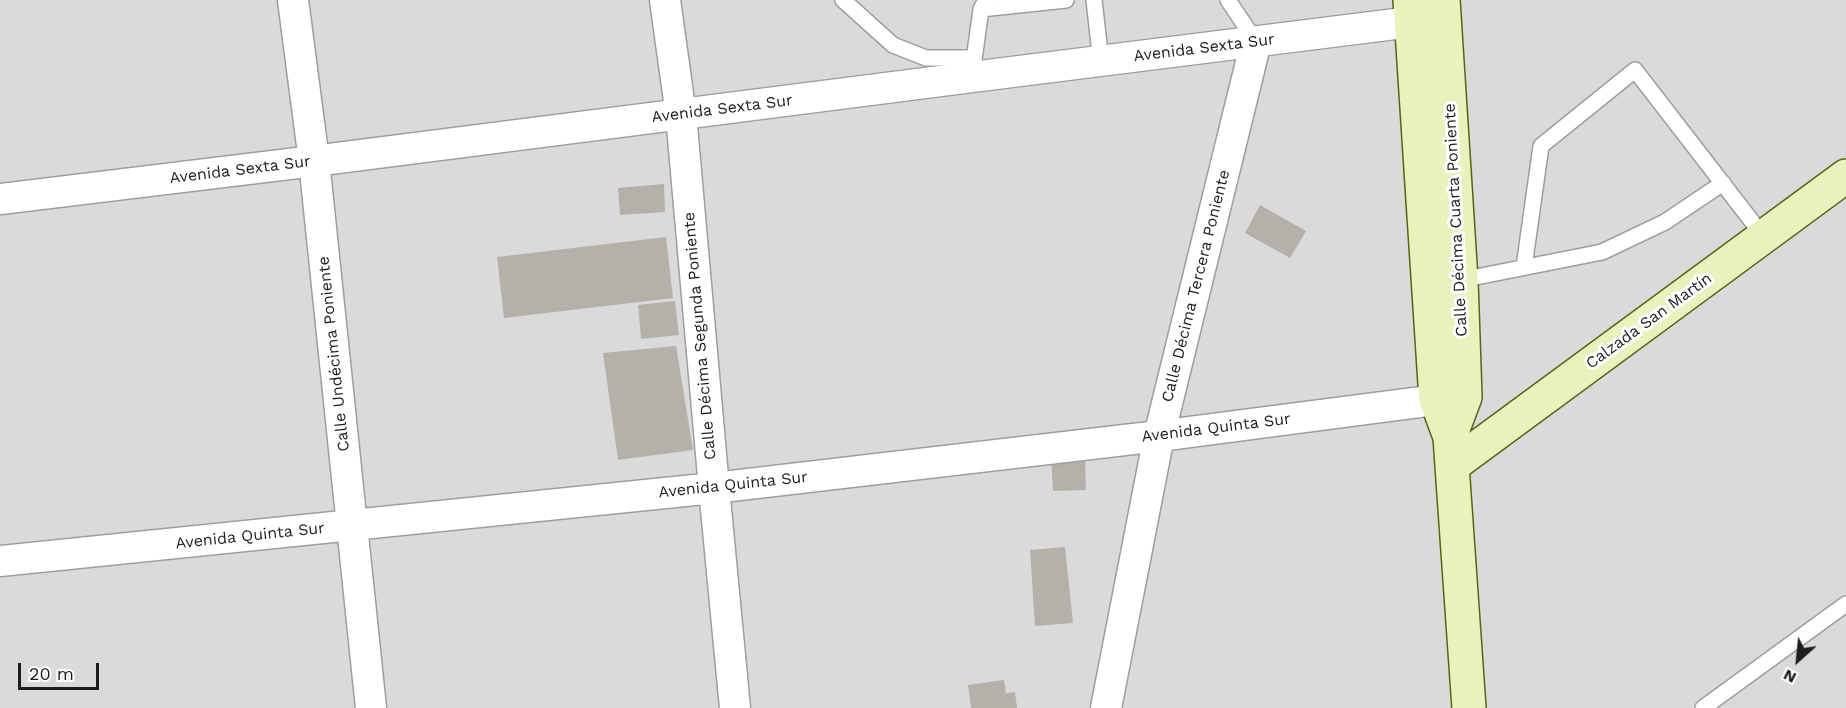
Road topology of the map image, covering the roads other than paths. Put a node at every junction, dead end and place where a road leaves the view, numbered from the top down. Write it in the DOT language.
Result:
graph roads {
  1 [pos="292,0"];
  2 [pos="665,0"];
  3 [pos="843,0"];
  4 [pos="1066,0"];
  5 [pos="1094,0"];
  6 [pos="1228,0"];
  7 [pos="984,4"];
  8 [pos="1444,9"];
  9 [pos="1411,11"];
  10 [pos="1256,42"];
  11 [pos="1101,62"];
  12 [pos="973,68"];
  13 [pos="681,115"];
  14 [pos="314,162"];
  15 [pos="1846,176"];
  16 [pos="1723,183"];
  17 [pos="0,200"];
  18 [pos="1764,237"];
  19 [pos="1524,267"];
  20 [pos="1461,280"];
  21 [pos="1450,398"];
  22 [pos="1159,436"];
  23 [pos="1451,451"];
  24 [pos="714,488"];
  25 [pos="352,526"];
  26 [pos="0,561"];
  27 [pos="1846,604"];
  28 [pos="371,708"];
  29 [pos="735,708"];
  30 [pos="1106,708"];
  31 [pos="1469,708"];
  32 [pos="1703,708"];
  1 -- 14 [label="street, Calle Undécima Poniente"];
  2 -- 13 [label="street, Calle Décima Segunda Poniente"];
  3 -- 12 [label="lane"];
  4 -- 7 [label="lane"];
  5 -- 11 [label="lane"];
  6 -- 10 [label="lane"];
  7 -- 12 [label="lane"];
  8 -- 9 [label="street, Avenida Sexta Sur"];
  8 -- 20 [label="street, Calle Décima Cuarta Poniente"];
  9 -- 10 [label="street, Avenida Sexta Sur"];
  9 -- 21 [label="street, Calle Décima Cuarta Poniente"];
  10 -- 11 [label="street, Avenida Sexta Sur"];
  10 -- 22 [label="street, Calle Décima Tercera Poniente"];
  11 -- 12 [label="street, Avenida Sexta Sur"];
  12 -- 13 [label="street, Avenida Sexta Sur"];
  13 -- 14 [label="street, Avenida Sexta Sur"];
  13 -- 24 [label="street, Calle Décima Segunda Poniente"];
  14 -- 17 [label="street, Avenida Sexta Sur"];
  14 -- 25 [label="street, Calle Undécima Poniente"];
  15 -- 18 [label="street, Calzada San Martín"];
  16 -- 18 [label="lane"];
  16 -- 19 [label="lane"];
  16 -- 19 [label="lane"];
  18 -- 23 [label="street, Calzada San Martín"];
  19 -- 20 [label="lane"];
  20 -- 21 [label="street, Calle Décima Cuarta Poniente"];
  21 -- 22 [label="street, Avenida Quinta Sur"];
  21 -- 23 [label="street, Calle Décima Cuarta Poniente"];
  22 -- 24 [label="street, Avenida Quinta Sur"];
  22 -- 30 [label="street, Calle Décima Tercera Poniente"];
  23 -- 31 [label="street, Calle Décima Cuarta Poniente"];
  24 -- 25 [label="street, Avenida Quinta Sur"];
  24 -- 29 [label="street, Calle Décima Segunda Poniente"];
  25 -- 26 [label="street, Avenida Quinta Sur"];
  25 -- 28 [label="street, Calle Undécima Poniente"];
  27 -- 32 [label="lane"];
}
